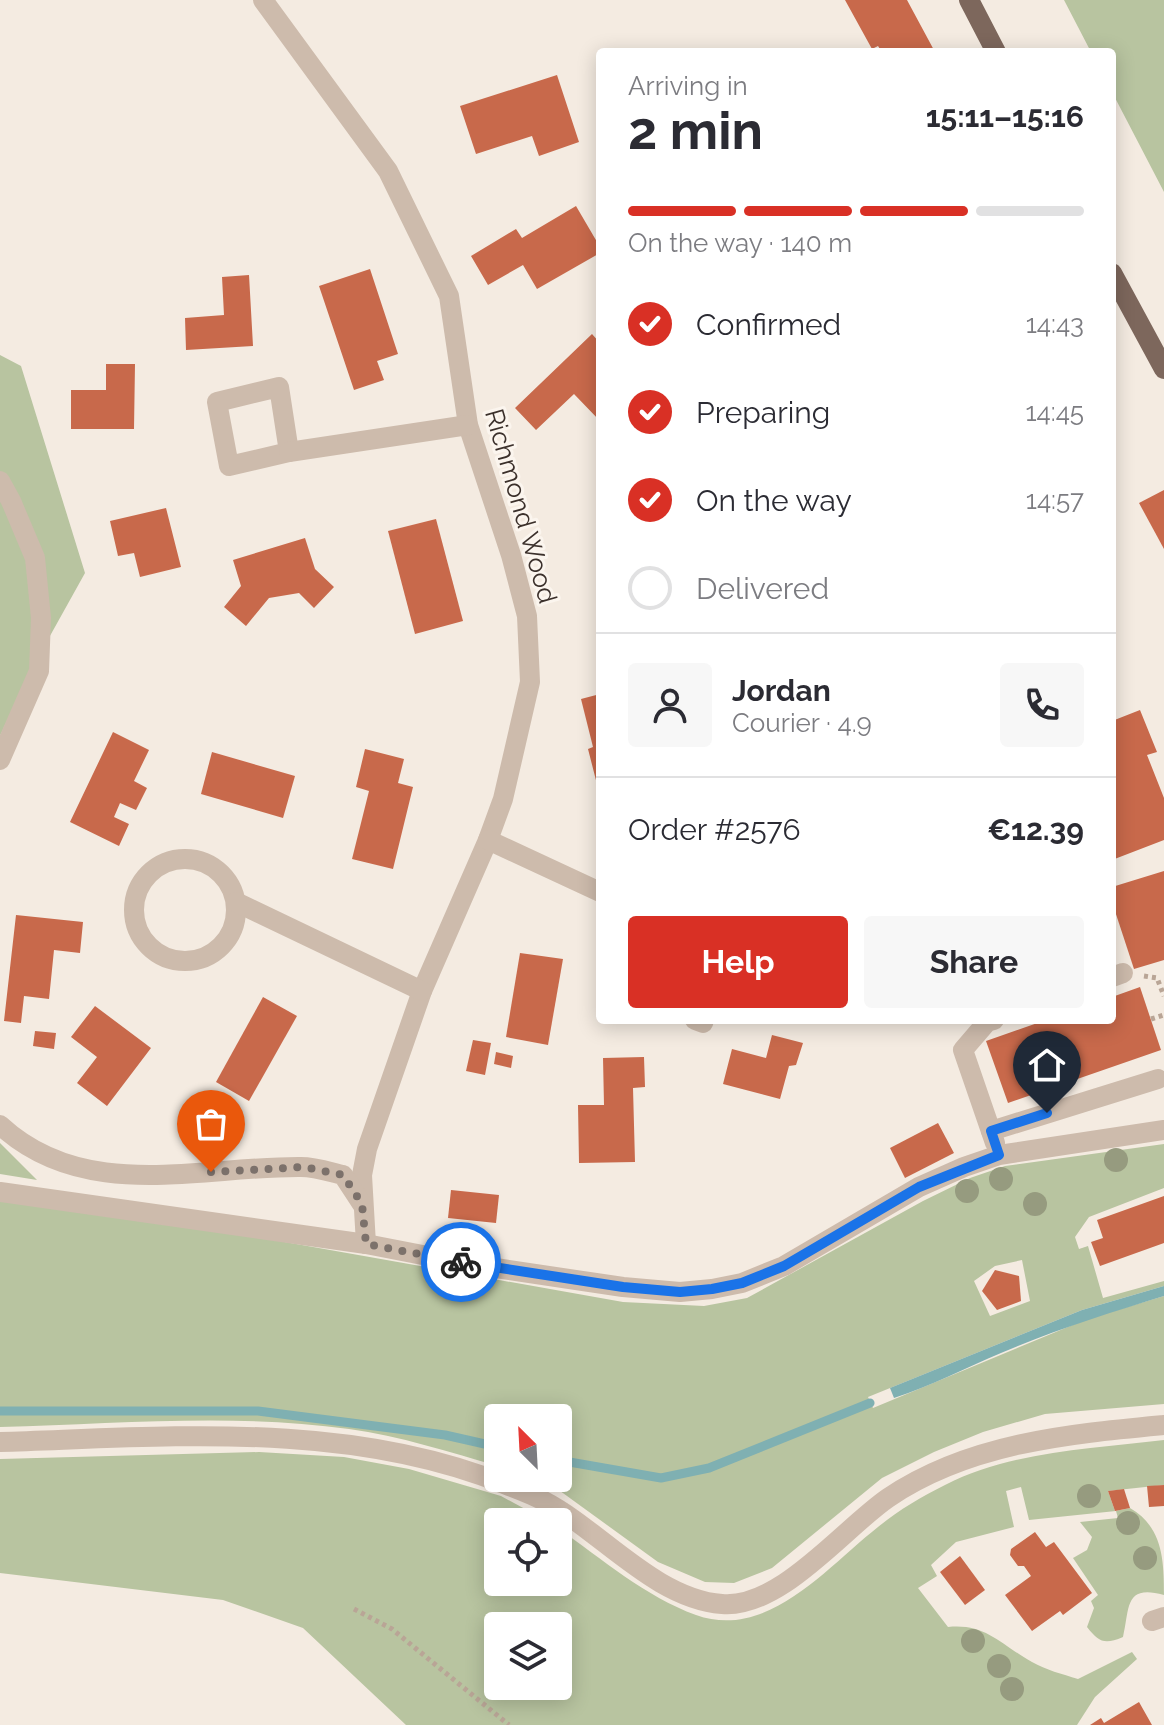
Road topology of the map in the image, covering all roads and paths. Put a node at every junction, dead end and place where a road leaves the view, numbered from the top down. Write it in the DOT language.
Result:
graph roads {
  1 [pos="263,0"];
  2 [pos="969,0"];
  3 [pos="994,48"];
  4 [pos="1116,280"];
  5 [pos="1164,369"];
  6 [pos="468,425"];
  7 [pos="289,452"];
  8 [pos="0,481"];
  9 [pos="0,760"];
  10 [pos="488,840"];
  11 [pos="596,890"];
  12 [pos="236,902"];
  13 [pos="422,991"];
  14 [pos="1164,1015"];
  15 [pos="1151,1019"];
  16 [pos="985,1024"];
  17 [pos="1158,1079"];
  18 [pos="0,1125"];
  19 [pos="1164,1130"];
  20 [pos="991,1131"];
  21 [pos="999,1155"];
  22 [pos="0,1192"];
  23 [pos="362,1204"];
  24 [pos="366,1244"];
  25 [pos="1164,1425"];
  26 [pos="0,1442"];
  27 [pos="354,1609"];
  28 [pos="509,1725"];
  1 -- 6 [label="street, Richmond Wood"];
  2 -- 3 [label="main road"];
  4 -- 5 [label="main road"];
  6 -- 7 [label="street"];
  6 -- 10 [label="street, Richmond Wood"];
  7 -- 7 [label="street"];
  8 -- 9 [label="street"];
  10 -- 11 [label="street"];
  10 -- 13 [label="street, Richmond Wood"];
  12 -- 12 [label="street"];
  12 -- 13 [label="street"];
  13 -- 23 [label="street, Richmond Wood"];
  14 -- 15 [label="path"];
  16 -- 20 [label="street"];
  17 -- 20 [label="street"];
  18 -- 23 [label="street"];
  19 -- 21 [label="street"];
  20 -- 21 [label="street"];
  21 -- 24 [label="street"];
  22 -- 24 [label="street"];
  23 -- 24 [label="street, Richmond Wood"];
  25 -- 26 [label="street"];
  27 -- 28 [label="path"];
}
